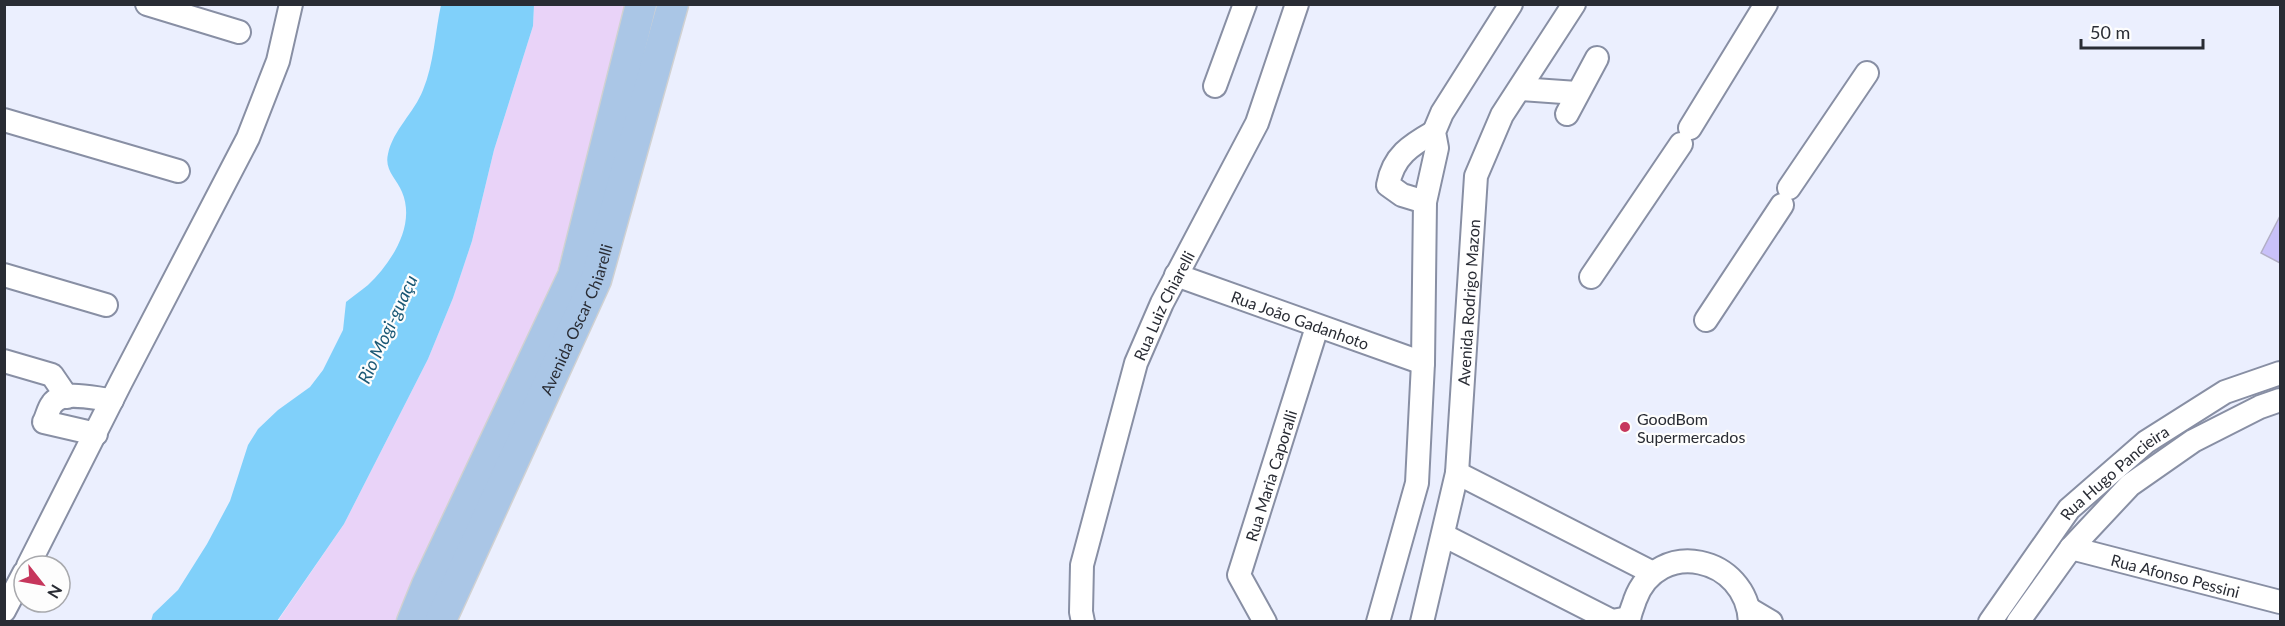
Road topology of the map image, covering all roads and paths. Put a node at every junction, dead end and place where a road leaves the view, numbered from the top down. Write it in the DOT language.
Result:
graph roads {
  1 [pos="147,4"];
  2 [pos="291,4"];
  3 [pos="641,4"];
  4 [pos="673,4"];
  5 [pos="1245,4"];
  6 [pos="1297,4"];
  7 [pos="1511,4"];
  8 [pos="1574,4"];
  9 [pos="1766,4"];
  10 [pos="240,32"];
  11 [pos="1597,58"];
  12 [pos="1867,73"];
  13 [pos="1524,82"];
  14 [pos="1215,86"];
  15 [pos="1580,86"];
  16 [pos="1567,114"];
  17 [pos="4,120"];
  18 [pos="1434,132"];
  19 [pos="178,171"];
  20 [pos="1425,202"];
  21 [pos="4,275"];
  22 [pos="1176,276"];
  23 [pos="1591,277"];
  24 [pos="106,305"];
  25 [pos="1706,320"];
  26 [pos="1317,327"];
  27 [pos="4,361"];
  28 [pos="1423,363"];
  29 [pos="2280,373"];
  30 [pos="67,397"];
  31 [pos="111,400"];
  32 [pos="2280,400"];
  33 [pos="96,434"];
  34 [pos="1457,473"];
  35 [pos="1443,535"];
  36 [pos="2071,549"];
  37 [pos="34,554"];
  38 [pos="1653,573"];
  39 [pos="12,596"];
  40 [pos="2280,602"];
  41 [pos="4,611"];
  42 [pos="1750,615"];
  43 [pos="1629,620"];
  44 [pos="412,621"];
  45 [pos="440,621"];
  46 [pos="1083,621"];
  47 [pos="1264,621"];
  48 [pos="1378,621"];
  49 [pos="1422,621"];
  50 [pos="1771,621"];
  51 [pos="1990,621"];
  52 [pos="2018,621"];
  1 -- 10 [label="street"];
  2 -- 31 [label="street"];
  3 -- 44 [label="main road, Avenida Oscar Chiarelli"];
  4 -- 45 [label="main road, Avenida Oscar Chiarelli"];
  5 -- 14 [label="street"];
  6 -- 22 [label="street, Rua Luiz Chiarelli"];
  7 -- 18 [label="street"];
  8 -- 13 [label="street, Avenida Rodrigo Mazon"];
  9 -- 23 [label="street"];
  11 -- 15 [label="street"];
  12 -- 25 [label="street"];
  13 -- 15 [label="street"];
  13 -- 34 [label="street, Avenida Rodrigo Mazon"];
  15 -- 16 [label="street"];
  17 -- 19 [label="street"];
  18 -- 20 [label="street"];
  18 -- 20 [label="street"];
  20 -- 28 [label="street"];
  21 -- 24 [label="street"];
  22 -- 26 [label="street, Rua João Gadanhoto"];
  22 -- 46 [label="street, Rua Luiz Chiarelli"];
  26 -- 28 [label="street, Rua João Gadanhoto"];
  26 -- 47 [label="street, Rua Maria Caporalli"];
  27 -- 30 [label="street"];
  28 -- 48 [label="street"];
  29 -- 51 [label="street, Rua Hugo Pancieira"];
  30 -- 31 [label="street"];
  30 -- 33 [label="street"];
  31 -- 33 [label="street"];
  32 -- 36 [label="street, Rua Hugo Pancieira"];
  33 -- 37 [label="street"];
  34 -- 35 [label="street, Avenida Rodrigo Mazon"];
  34 -- 38 [label="street"];
  35 -- 43 [label="street"];
  35 -- 49 [label="street, Avenida Rodrigo Mazon"];
  36 -- 40 [label="street, Rua Afonso Pessini"];
  36 -- 52 [label="street, Rua Hugo Pancieira"];
  38 -- 42 [label="street"];
  38 -- 43 [label="street"];
  39 -- 41 [label="street"];
  42 -- 50 [label="street"];
}
